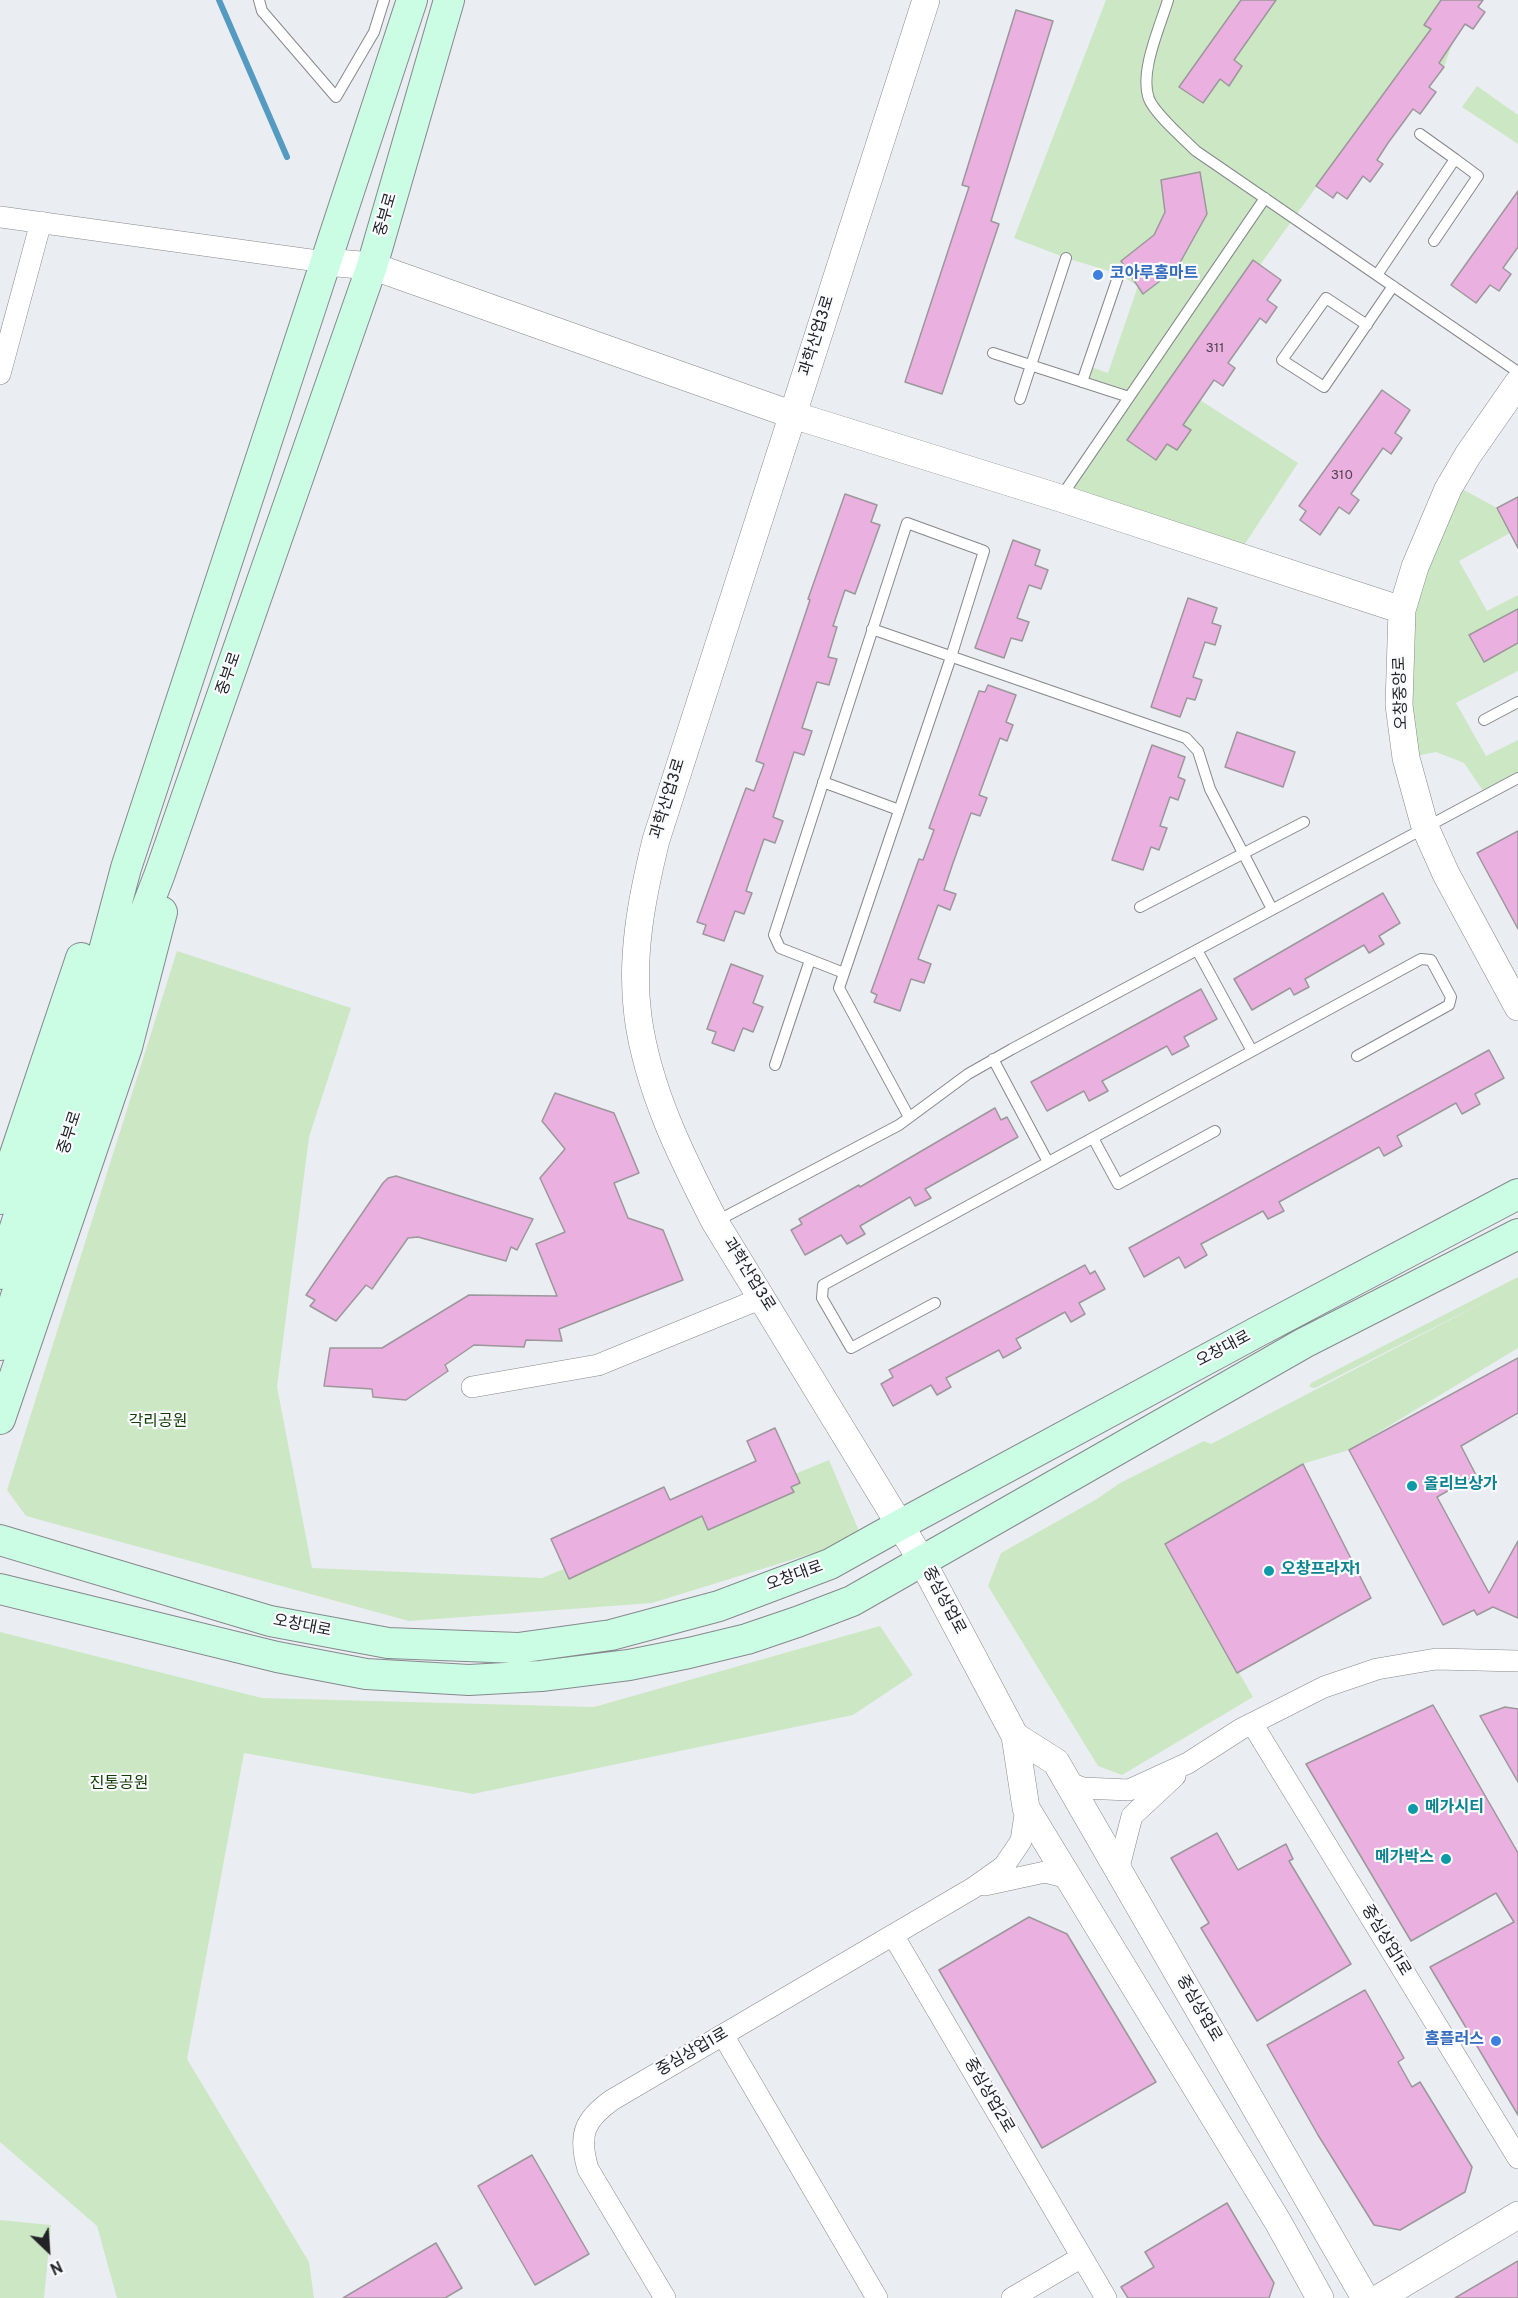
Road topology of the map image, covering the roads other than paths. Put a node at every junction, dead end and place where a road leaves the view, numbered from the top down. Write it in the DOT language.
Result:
graph roads {
  1 [pos="259,0"];
  2 [pos="384,0"];
  3 [pos="412,0"];
  4 [pos="450,0"];
  5 [pos="926,0"];
  6 [pos="1168,0"];
  7 [pos="1420,134"];
  8 [pos="1455,159"];
  9 [pos="1265,198"];
  10 [pos="0,217"];
  11 [pos="41,222"];
  12 [pos="1434,241"];
  13 [pos="1066,258"];
  14 [pos="325,262"];
  15 [pos="372,266"];
  16 [pos="1119,274"];
  17 [pos="1377,275"];
  18 [pos="1393,286"];
  19 [pos="1367,325"];
  20 [pos="993,353"];
  21 [pos="1030,365"];
  22 [pos="1518,372"];
  23 [pos="0,374"];
  24 [pos="1082,382"];
  25 [pos="1518,383"];
  26 [pos="1129,397"];
  27 [pos="1020,399"];
  28 [pos="793,415"];
  29 [pos="1060,498"];
  30 [pos="1402,610"];
  31 [pos="872,629"];
  32 [pos="951,657"];
  33 [pos="1518,702"];
  34 [pos="1484,720"];
  35 [pos="1518,778"];
  36 [pos="823,782"];
  37 [pos="899,810"];
  38 [pos="1304,822"];
  39 [pos="1425,827"];
  40 [pos="1243,854"];
  41 [pos="126,868"];
  42 [pos="159,876"];
  43 [pos="1140,908"];
  44 [pos="1272,909"];
  45 [pos="1197,950"];
  46 [pos="810,960"];
  47 [pos="844,973"];
  48 [pos="1518,1007"];
  49 [pos="1252,1051"];
  50 [pos="1357,1056"];
  51 [pos="993,1059"];
  52 [pos="775,1065"];
  53 [pos="909,1117"];
  54 [pos="1215,1131"];
  55 [pos="1093,1138"];
  56 [pos="1048,1162"];
  57 [pos="1518,1194"];
  58 [pos="0,1200"];
  59 [pos="715,1222"];
  60 [pos="1518,1234"];
  61 [pos="0,1274"];
  62 [pos="762,1298"];
  63 [pos="935,1303"];
  64 [pos="0,1345"];
  65 [pos="472,1387"];
  66 [pos="0,1418"];
  67 [pos="900,1525"];
  68 [pos="0,1540"];
  69 [pos="922,1561"];
  70 [pos="0,1588"];
  71 [pos="1518,1661"];
  72 [pos="1253,1725"];
  73 [pos="1015,1736"];
  74 [pos="1188,1763"];
  75 [pos="1067,1782"];
  76 [pos="1026,1808"];
  77 [pos="1118,1871"];
  78 [pos="1069,1878"];
  79 [pos="973,1888"];
  80 [pos="893,1935"];
  81 [pos="723,2035"];
  82 [pos="1518,2158"];
  83 [pos="1518,2216"];
  84 [pos="1082,2257"];
  85 [pos="664,2298"];
  86 [pos="877,2298"];
  87 [pos="1012,2298"];
  88 [pos="1106,2298"];
  89 [pos="1320,2298"];
  90 [pos="1365,2298"];
  91 [pos="1379,2298"];
  1 -- 2 [label="lane"];
  3 -- 14 [label="main road, 중부로"];
  4 -- 15 [label="main road, 중부로"];
  5 -- 28 [label="street, 과학산업3로"];
  6 -- 9 [label="lane"];
  7 -- 8 [label="lane"];
  8 -- 12 [label="lane"];
  8 -- 17 [label="lane"];
  9 -- 17 [label="lane"];
  9 -- 26 [label="lane"];
  10 -- 11 [label="street"];
  11 -- 14 [label="street"];
  11 -- 23 [label="street"];
  13 -- 21 [label="lane"];
  14 -- 15 [label="street"];
  14 -- 41 [label="main road, 중부로"];
  15 -- 28 [label="street"];
  15 -- 42 [label="main road, 중부로"];
  16 -- 24 [label="lane"];
  17 -- 18 [label="lane"];
  18 -- 19 [label="lane"];
  18 -- 22 [label="lane"];
  19 -- 19 [label="lane"];
  20 -- 21 [label="lane"];
  21 -- 24 [label="lane"];
  21 -- 27 [label="lane"];
  24 -- 26 [label="lane"];
  25 -- 30 [label="street, 오창중앙로"];
  26 -- 29 [label="lane"];
  28 -- 29 [label="street"];
  28 -- 59 [label="street, 과학산업3로"];
  29 -- 30 [label="street"];
  30 -- 39 [label="street, 오창중앙로"];
  31 -- 32 [label="lane"];
  31 -- 32 [label="lane"];
  31 -- 36 [label="lane"];
  32 -- 37 [label="lane"];
  32 -- 40 [label="lane"];
  33 -- 34 [label="lane"];
  35 -- 39 [label="lane"];
  36 -- 37 [label="lane"];
  36 -- 46 [label="lane"];
  37 -- 47 [label="lane"];
  38 -- 40 [label="lane"];
  39 -- 44 [label="lane"];
  39 -- 48 [label="street, 오창중앙로"];
  40 -- 43 [label="lane"];
  40 -- 44 [label="lane"];
  41 -- 58 [label="main road"];
  41 -- 61 [label="main road, 중부로"];
  42 -- 64 [label="main road, 중부로"];
  42 -- 66 [label="main road"];
  44 -- 45 [label="lane"];
  45 -- 49 [label="lane"];
  45 -- 51 [label="lane"];
  46 -- 47 [label="lane"];
  46 -- 52 [label="lane"];
  47 -- 53 [label="lane"];
  49 -- 50 [label="lane"];
  49 -- 55 [label="lane"];
  51 -- 53 [label="lane"];
  51 -- 56 [label="lane"];
  53 -- 59 [label="lane"];
  54 -- 55 [label="lane"];
  55 -- 56 [label="lane"];
  56 -- 63 [label="lane"];
  57 -- 67 [label="main road, 오창대로"];
  59 -- 62 [label="street, 과학산업3로"];
  60 -- 69 [label="main road, 오창대로"];
  62 -- 65 [label="street"];
  62 -- 67 [label="street, 과학산업3로"];
  67 -- 68 [label="main road, 오창대로"];
  67 -- 69 [label="street, 과학산업3로"];
  69 -- 70 [label="main road, 오창대로"];
  69 -- 73 [label="street, 중심상업로"];
  71 -- 72 [label="street"];
  72 -- 74 [label="street"];
  72 -- 82 [label="street, 중심상업1로"];
  73 -- 75 [label="street, 중심상업로"];
  73 -- 76 [label="street, 중심상업로"];
  74 -- 75 [label="street"];
  74 -- 77 [label="street"];
  75 -- 77 [label="street, 중심상업로"];
  76 -- 78 [label="street, 중심상업로"];
  76 -- 79 [label="street"];
  77 -- 90 [label="street, 중심상업로"];
  78 -- 79 [label="street"];
  78 -- 89 [label="street, 중심상업로"];
  79 -- 80 [label="street, 중심상업1로"];
  80 -- 81 [label="street, 중심상업1로"];
  80 -- 84 [label="street, 중심상업2로"];
  81 -- 85 [label="street, 중심상업1로"];
  81 -- 86 [label="street"];
  83 -- 91 [label="street"];
  84 -- 87 [label="street"];
  84 -- 88 [label="street, 중심상업2로"];
}
